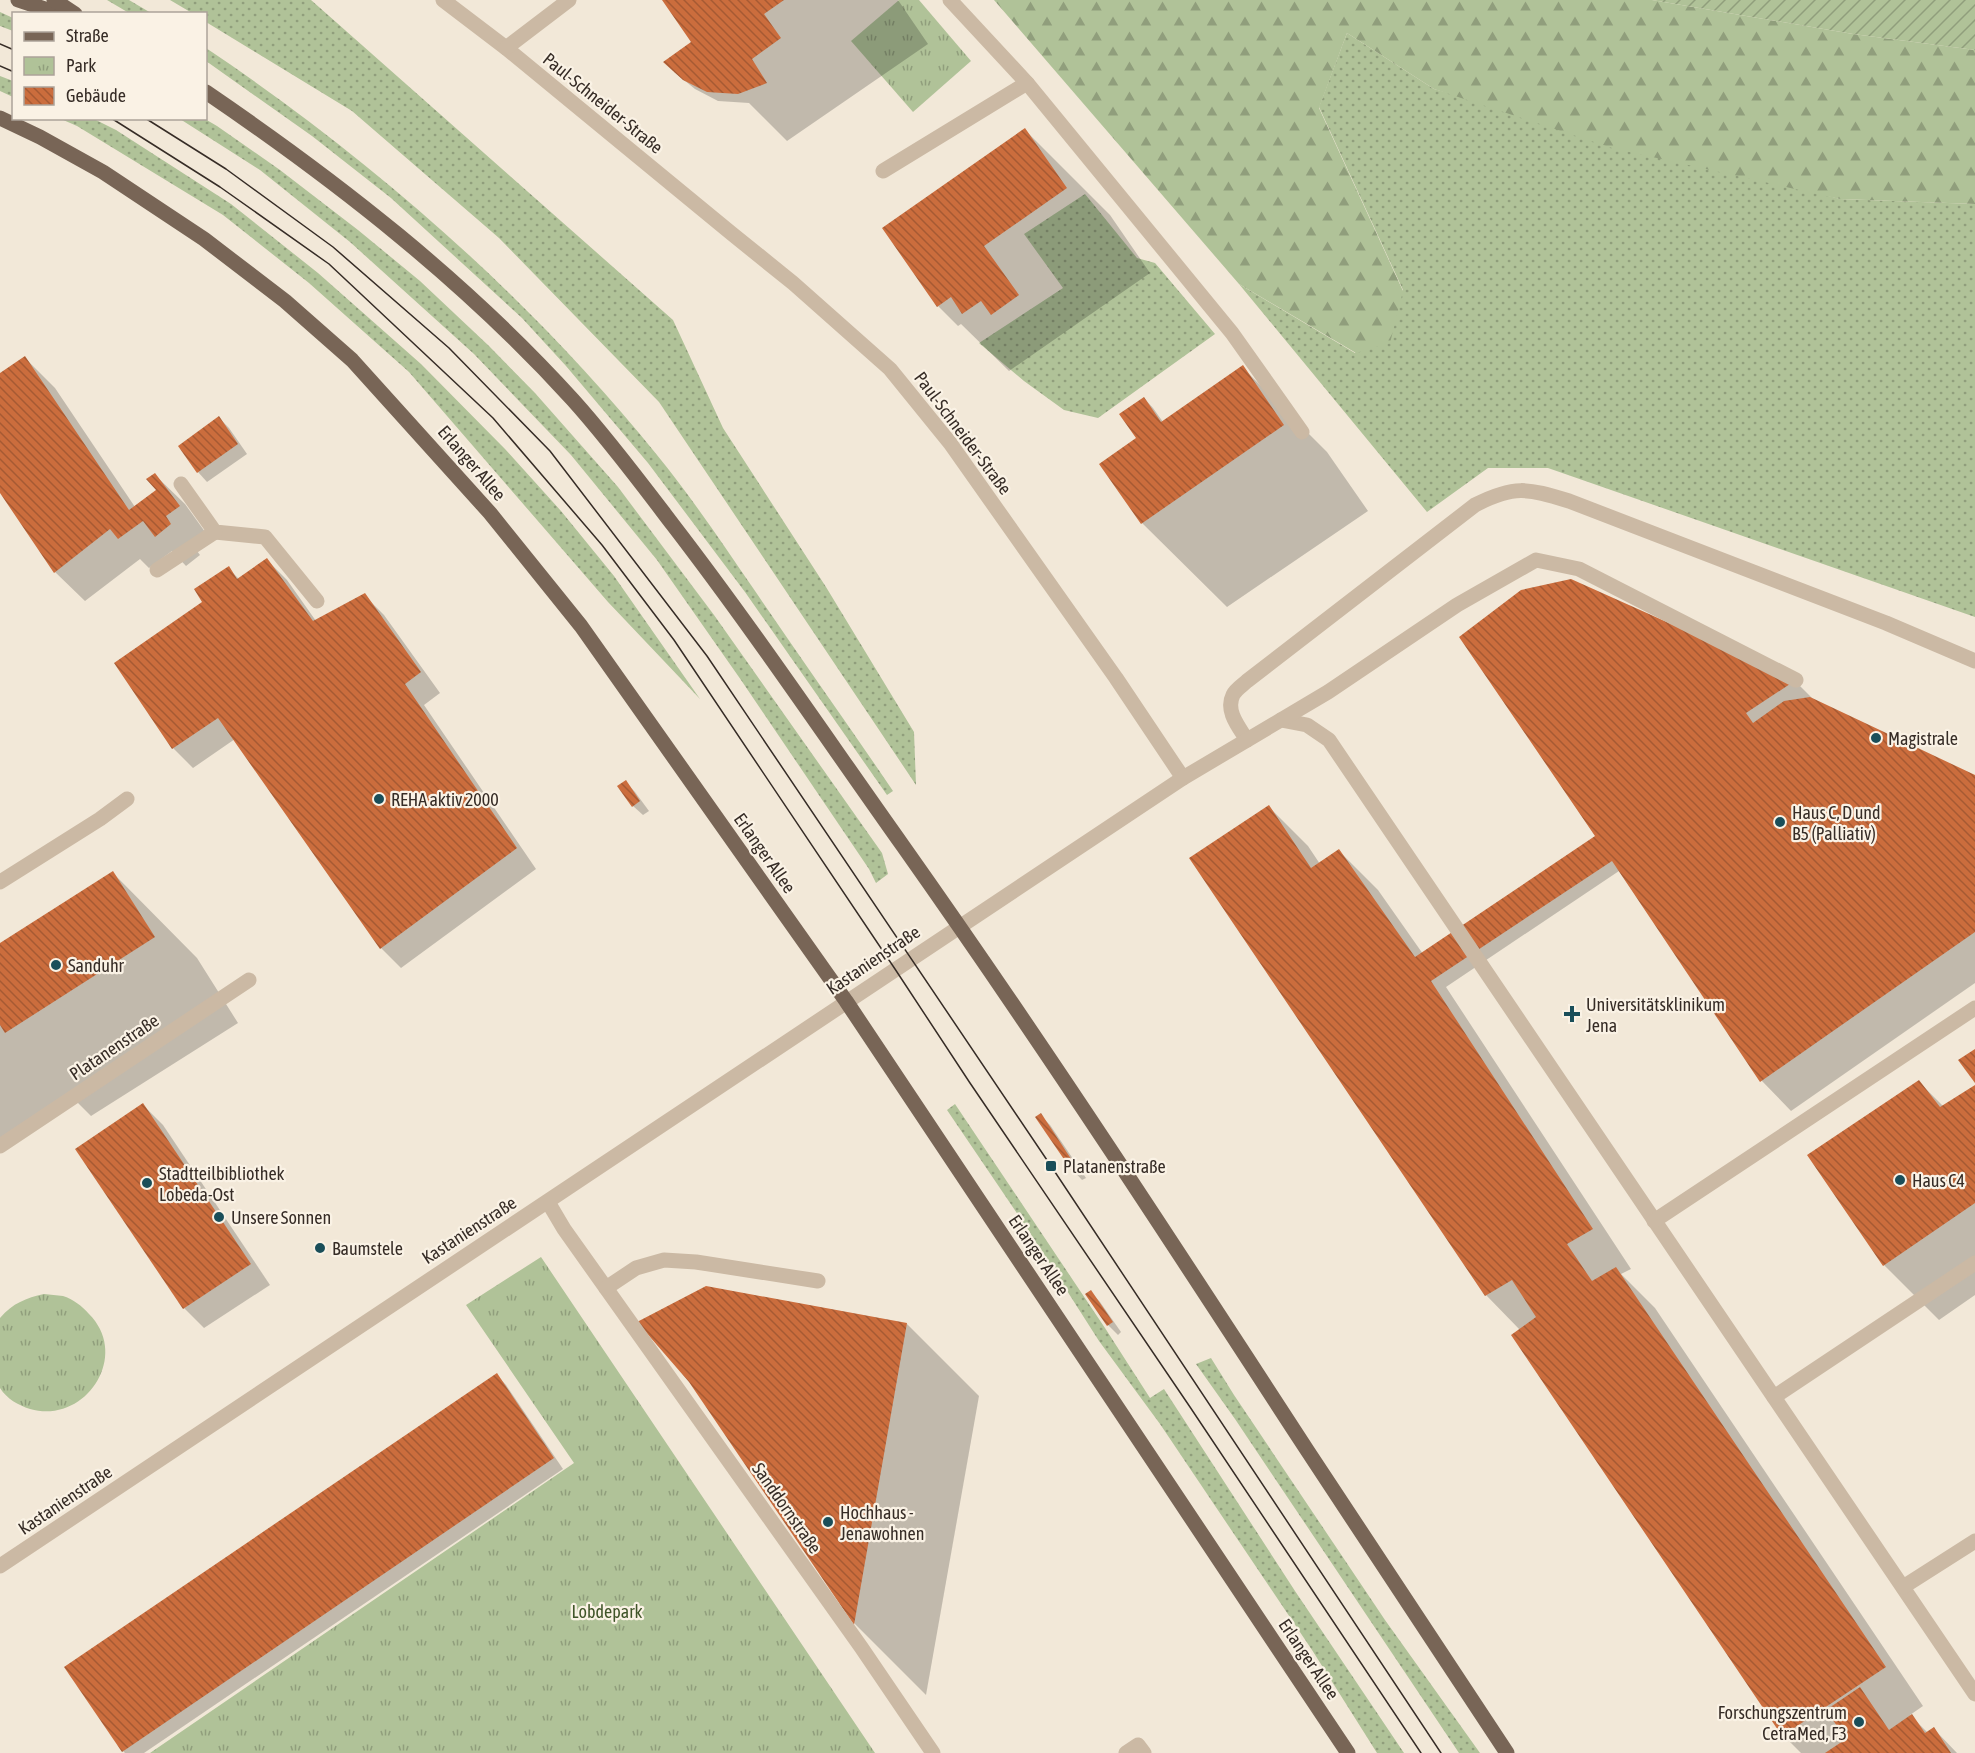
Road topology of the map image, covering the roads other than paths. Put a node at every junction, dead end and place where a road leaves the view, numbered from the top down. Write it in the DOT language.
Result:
graph roads {
  1 [pos="18,0"];
  2 [pos="54,0"];
  3 [pos="443,0"];
  4 [pos="569,0"];
  5 [pos="951,0"];
  6 [pos="54,12"];
  7 [pos="72,12"];
  8 [pos="506,48"];
  9 [pos="1027,83"];
  10 [pos="207,93"];
  11 [pos="0,118"];
  12 [pos="883,171"];
  13 [pos="1302,432"];
  14 [pos="181,484"];
  15 [pos="215,532"];
  16 [pos="157,570"];
  17 [pos="317,601"];
  18 [pos="1975,661"];
  19 [pos="1796,680"];
  20 [pos="1281,720"];
  21 [pos="1247,740"];
  22 [pos="1183,778"];
  23 [pos="127,799"];
  24 [pos="0,882"];
  25 [pos="960,926"];
  26 [pos="249,980"];
  27 [pos="846,1002"];
  28 [pos="1975,1008"];
  29 [pos="0,1146"];
  30 [pos="548,1202"];
  31 [pos="1654,1221"];
  32 [pos="1975,1263"];
  33 [pos="818,1281"];
  34 [pos="606,1288"];
  35 [pos="1774,1397"];
  36 [pos="1975,1541"];
  37 [pos="0,1566"];
  38 [pos="1903,1587"];
  39 [pos="1975,1695"];
  40 [pos="933,1753"];
  41 [pos="1348,1753"];
  42 [pos="1507,1753"];
  1 -- 6 [label="main road"];
  2 -- 7 [label="main road"];
  3 -- 8 [label="street, Paul-Schneider-Straße"];
  4 -- 8 [label="street"];
  5 -- 9 [label="street"];
  8 -- 22 [label="street, Paul-Schneider-Straße"];
  9 -- 12 [label="street"];
  9 -- 13 [label="street"];
  10 -- 25 [label="main road"];
  11 -- 27 [label="main road, Erlanger Allee"];
  14 -- 15 [label="street"];
  15 -- 16 [label="street"];
  15 -- 17 [label="street"];
  18 -- 21 [label="street"];
  19 -- 20 [label="street"];
  20 -- 21 [label="street"];
  20 -- 31 [label="street"];
  21 -- 22 [label="street"];
  22 -- 25 [label="street"];
  23 -- 24 [label="street"];
  25 -- 27 [label="street, Kastanienstraße"];
  25 -- 42 [label="main road"];
  26 -- 29 [label="street, Platanenstraße"];
  27 -- 30 [label="street, Kastanienstraße"];
  27 -- 41 [label="main road, Erlanger Allee"];
  28 -- 31 [label="street"];
  30 -- 34 [label="street, Sanddornstraße"];
  30 -- 37 [label="street, Kastanienstraße"];
  31 -- 35 [label="street"];
  32 -- 35 [label="street"];
  33 -- 34 [label="street"];
  34 -- 40 [label="street, Sanddornstraße"];
  35 -- 38 [label="street"];
  36 -- 38 [label="street"];
  38 -- 39 [label="street"];
}
